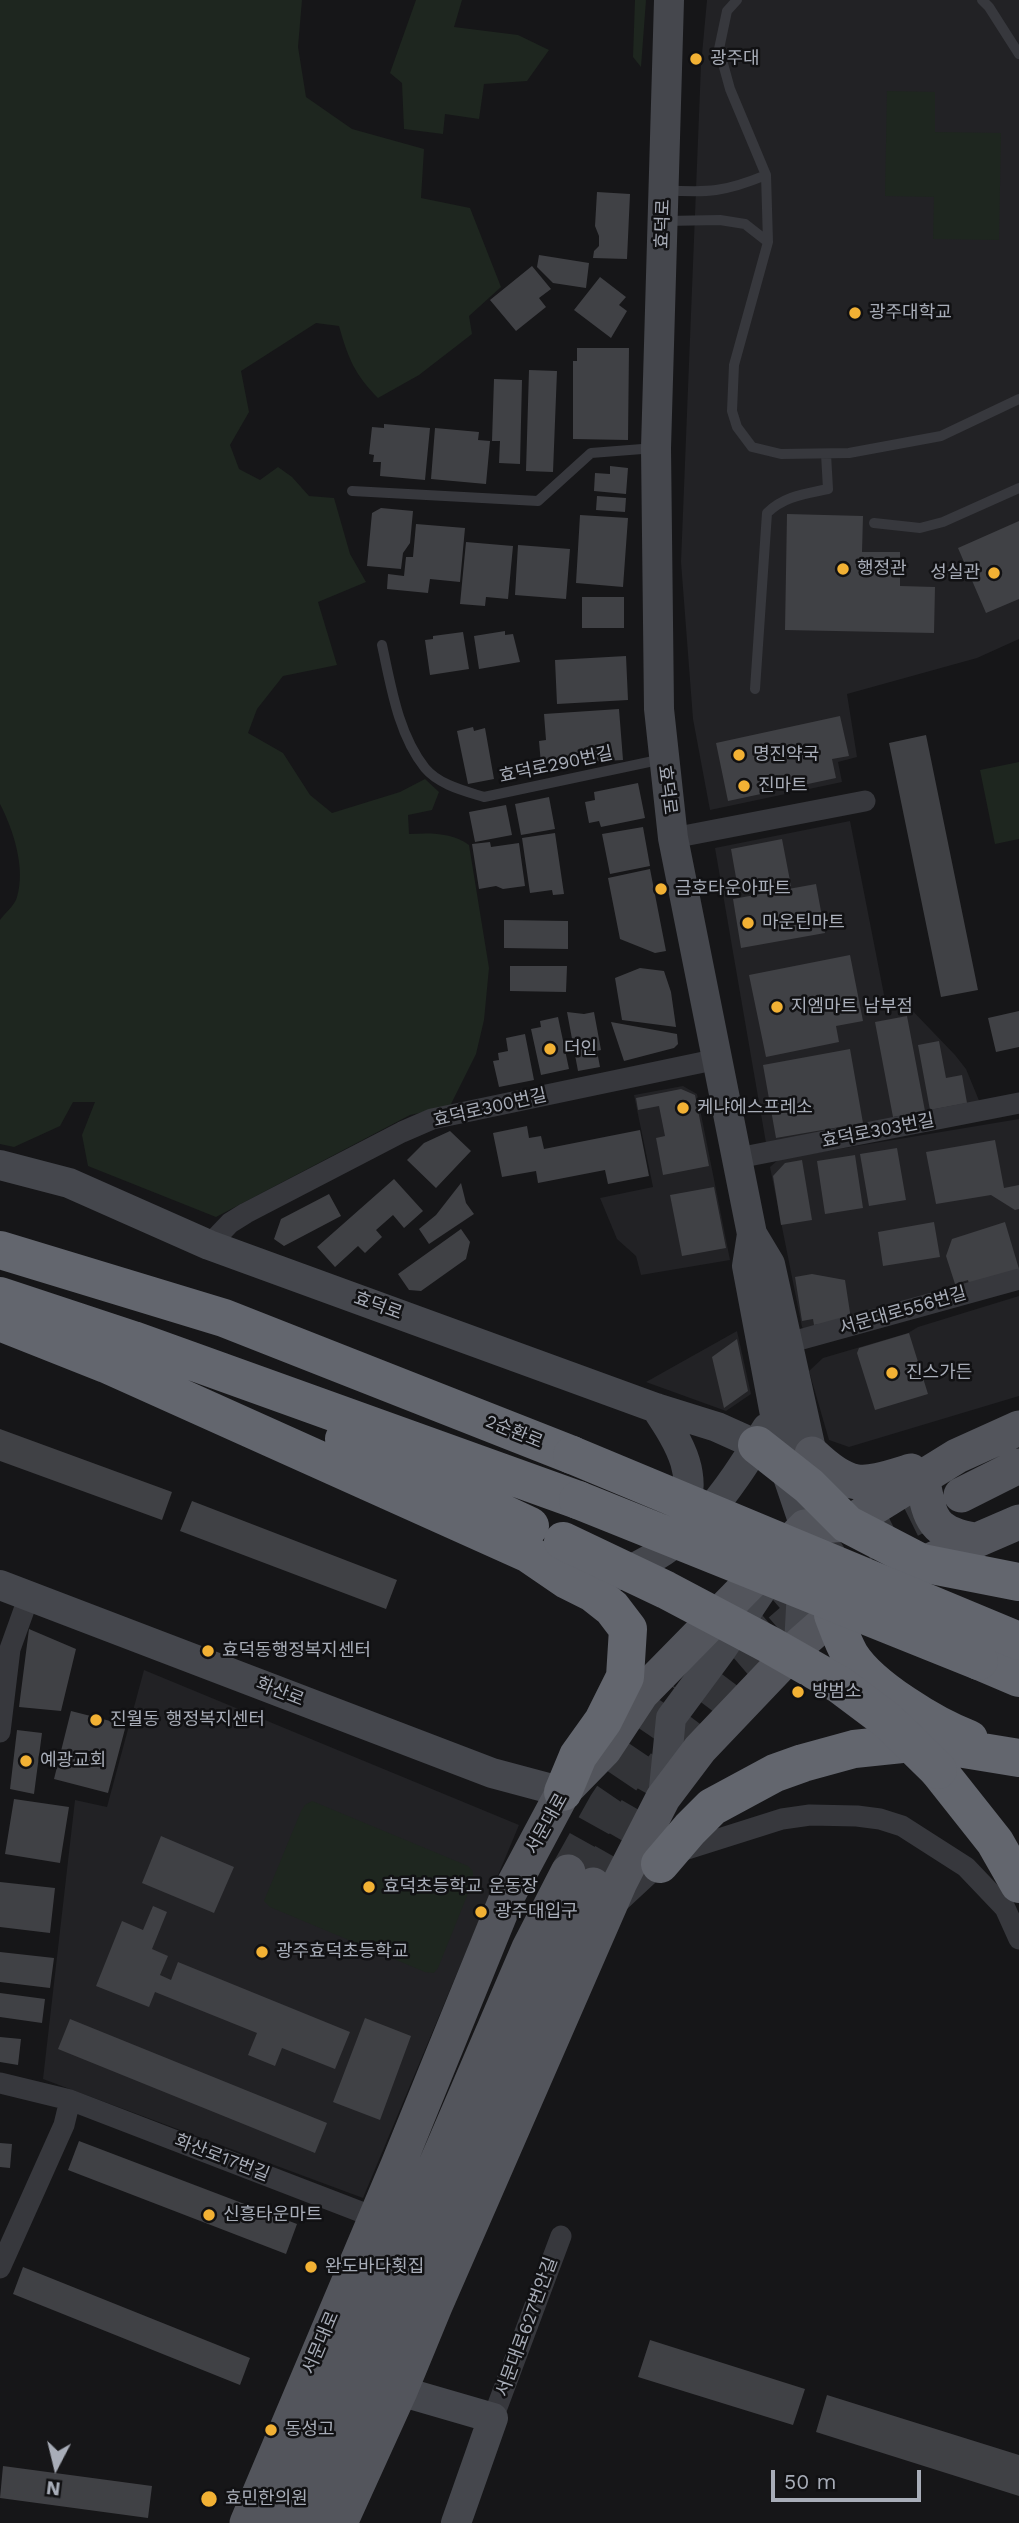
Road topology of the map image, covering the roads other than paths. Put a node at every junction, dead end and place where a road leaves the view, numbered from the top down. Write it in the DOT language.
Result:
graph roads {
  1 [pos="669,0"];
  2 [pos="737,0"];
  3 [pos="982,0"];
  4 [pos="1019,54"];
  5 [pos="766,175"];
  6 [pos="664,190"];
  7 [pos="663,221"];
  8 [pos="768,242"];
  9 [pos="1019,399"];
  10 [pos="656,449"];
  11 [pos="826,454"];
  12 [pos="1019,488"];
  13 [pos="352,491"];
  14 [pos="874,523"];
  15 [pos="382,645"];
  16 [pos="755,689"];
  17 [pos="663,759"];
  18 [pos="865,801"];
  19 [pos="673,838"];
  20 [pos="718,1059"];
  21 [pos="1019,1103"];
  22 [pos="738,1158"];
  23 [pos="0,1166"];
  24 [pos="752,1234"];
  25 [pos="209,1245"];
  26 [pos="0,1250"];
  27 [pos="1019,1279"];
  28 [pos="0,1296"];
  29 [pos="0,1322"];
  30 [pos="133,1340"];
  31 [pos="788,1343"];
  32 [pos="794,1381"];
  33 [pos="656,1408"];
  34 [pos="1019,1428"];
  35 [pos="787,1454"];
  36 [pos="957,1456"];
  37 [pos="1019,1466"];
  38 [pos="922,1477"];
  39 [pos="1019,1497"];
  40 [pos="970,1518"];
  41 [pos="1019,1522"];
  42 [pos="847,1524"];
  43 [pos="804,1527"];
  44 [pos="546,1547"];
  45 [pos="663,1553"];
  46 [pos="922,1563"];
  47 [pos="1019,1582"];
  48 [pos="0,1585"];
  49 [pos="29,1596"];
  50 [pos="936,1607"];
  51 [pos="833,1615"];
  52 [pos="1019,1624"];
  53 [pos="1019,1641"];
  54 [pos="799,1645"];
  55 [pos="1019,1678"];
  56 [pos="0,1732"];
  57 [pos="1019,1758"];
  58 [pos="563,1792"];
  59 [pos="663,1798"];
  60 [pos="660,1864"];
  61 [pos="1019,1884"];
  62 [pos="590,1889"];
  63 [pos="1019,1939"];
  64 [pos="0,2084"];
  65 [pos="71,2100"];
  66 [pos="374,2217"];
  67 [pos="561,2236"];
  68 [pos="0,2268"];
  69 [pos="400,2391"];
  70 [pos="493,2418"];
  71 [pos="247,2523"];
  72 [pos="282,2523"];
  73 [pos="313,2523"];
  74 [pos="340,2523"];
  75 [pos="456,2523"];
  1 -- 6 [label="main road, 효덕로"];
  2 -- 5 [label="lane"];
  3 -- 4 [label="lane"];
  5 -- 6 [label="lane"];
  5 -- 8 [label="lane"];
  6 -- 7 [label="main road, 효덕로"];
  7 -- 8 [label="lane"];
  7 -- 10 [label="main road, 효덕로"];
  8 -- 11 [label="lane"];
  9 -- 11 [label="lane"];
  10 -- 13 [label="lane"];
  10 -- 17 [label="main road, 효덕로"];
  11 -- 16 [label="lane"];
  12 -- 14 [label="lane"];
  15 -- 17 [label="lane, 효덕로290번길"];
  17 -- 19 [label="main road, 효덕로"];
  18 -- 19 [label="street, 효덕로"];
  19 -- 20 [label="main road, 효덕로"];
  20 -- 22 [label="main road, 효덕로"];
  20 -- 25 [label="street, 효덕로300번길"];
  21 -- 22 [label="street, 효덕로303번길"];
  22 -- 24 [label="main road, 효덕로"];
  23 -- 25 [label="main road, 효덕로"];
  24 -- 31 [label="main road, 효덕로"];
  24 -- 35 [label="main road, 효덕로"];
  25 -- 33 [label="main road, 효덕로"];
  26 -- 50 [label="highway, 2순환로, bridge"];
  27 -- 31 [label="street, 서문대로556번길"];
  28 -- 30 [label="highway"];
  29 -- 44 [label="highway"];
  30 -- 44 [label="highway"];
  30 -- 55 [label="highway, bridge"];
  31 -- 32 [label="main road, 효덕로"];
  32 -- 35 [label="main road, 효덕로"];
  32 -- 35 [label="main road"];
  33 -- 35 [label="main road, 효덕로"];
  33 -- 45 [label="main road"];
  34 -- 36 [label="main road"];
  35 -- 36 [label="main road"];
  35 -- 42 [label="highway"];
  35 -- 43 [label="main road, 효덕로"];
  35 -- 43 [label="main road"];
  35 -- 45 [label="main road"];
  36 -- 38 [label="main road"];
  37 -- 40 [label="main road, 서문대로"];
  38 -- 40 [label="main road"];
  38 -- 42 [label="main road"];
  39 -- 40 [label="main road, 서문대로"];
  40 -- 41 [label="main road, 서문대로"];
  40 -- 46 [label="main road, 서문대로"];
  42 -- 43 [label="main road"];
  42 -- 46 [label="highway"];
  43 -- 51 [label="main road"];
  43 -- 54 [label="main road, 효덕로"];
  43 -- 58 [label="main road, 서문대로"];
  43 -- 59 [label="main road"];
  44 -- 45 [label="main road"];
  44 -- 58 [label="highway"];
  44 -- 61 [label="highway, bridge"];
  46 -- 47 [label="highway"];
  46 -- 51 [label="main road, 서문대로"];
  48 -- 49 [label="main road, 화산로"];
  49 -- 56 [label="street"];
  49 -- 58 [label="main road, 화산로"];
  50 -- 52 [label="highway, bridge"];
  50 -- 53 [label="highway, 2순환로, bridge"];
  51 -- 54 [label="main road, 서문대로"];
  51 -- 57 [label="highway"];
  54 -- 59 [label="main road, 서문대로"];
  57 -- 60 [label="highway"];
  58 -- 66 [label="main road, 서문대로"];
  59 -- 62 [label="main road, 서문대로"];
  60 -- 62 [label="street"];
  60 -- 63 [label="street"];
  62 -- 69 [label="main road, 서문대로"];
  62 -- 72 [label="main road, 서문대로"];
  62 -- 73 [label="main road, 서문대로"];
  64 -- 65 [label="street, 화산로17번길"];
  65 -- 66 [label="street, 화산로17번길"];
  65 -- 68 [label="street"];
  66 -- 71 [label="main road, 서문대로"];
  67 -- 70 [label="street, 서문대로627번안길"];
  69 -- 70 [label="main road, 서문대로627번안길"];
  69 -- 74 [label="main road, 서문대로"];
  70 -- 75 [label="main road, 서문대로627번안길"];
}
